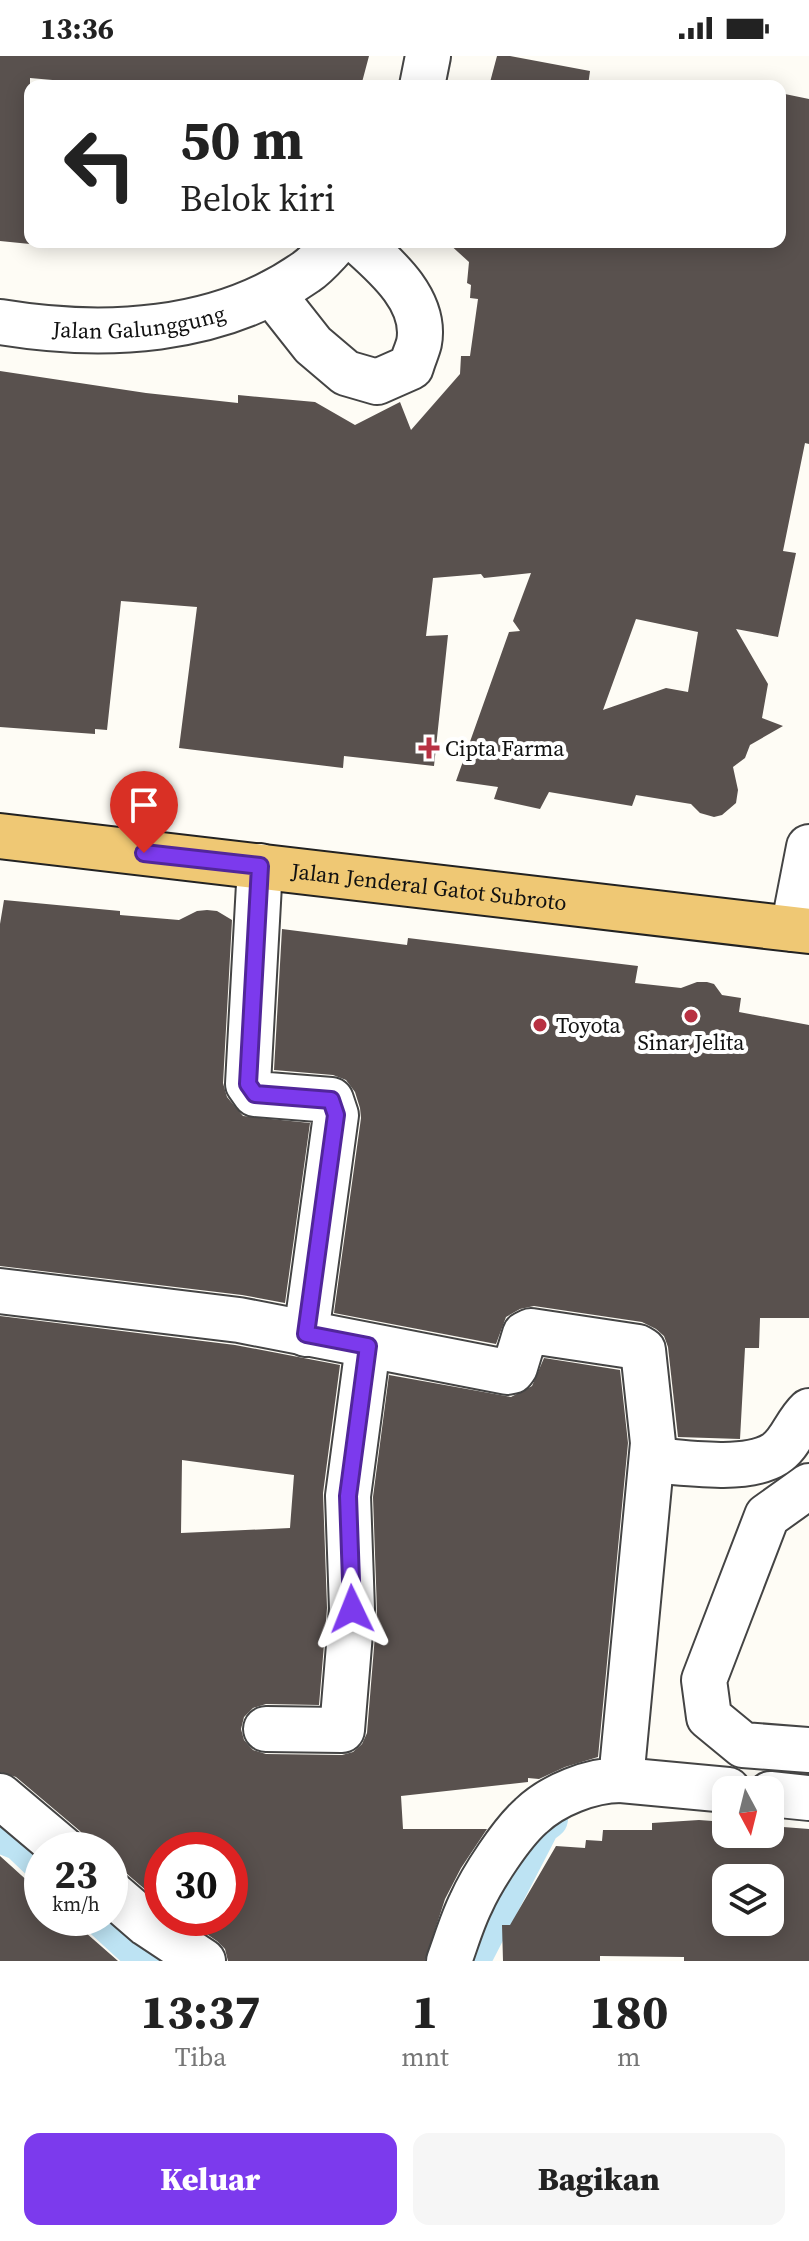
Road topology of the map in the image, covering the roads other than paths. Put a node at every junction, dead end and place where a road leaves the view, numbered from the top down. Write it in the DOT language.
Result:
graph roads {
  1 [pos="428,56"];
  2 [pos="423,80"];
  3 [pos="331,248"];
  4 [pos="366,248"];
  5 [pos="272,293"];
  6 [pos="0,322"];
  7 [pos="0,836"];
  8 [pos="809,847"];
  9 [pos="260,866"];
  10 [pos="801,930"];
  11 [pos="0,1291"];
  12 [pos="306,1334"];
  13 [pos="368,1346"];
  14 [pos="809,1411"];
  15 [pos="652,1460"];
  16 [pos="809,1486"];
  17 [pos="266,1729"];
  18 [pos="809,1750"];
  19 [pos="621,1780"];
  20 [pos="712,1789"];
  21 [pos="784,1795"];
  22 [pos="0,1796"];
  23 [pos="809,1798"];
  24 [pos="43,1832"];
  25 [pos="128,1908"];
  26 [pos="203,1961"];
  27 [pos="449,1961"];
  1 -- 2 [label="street"];
  3 -- 5 [label="street, Jalan Galunggung"];
  4 -- 5 [label="street"];
  5 -- 6 [label="street, Jalan Galunggung"];
  7 -- 9 [label="main road, Jalan Jenderal Gatot Subroto"];
  8 -- 10 [label="street"];
  9 -- 10 [label="main road, Jalan Jenderal Gatot Subroto"];
  9 -- 12 [label="street"];
  11 -- 12 [label="street"];
  12 -- 13 [label="street"];
  13 -- 15 [label="street"];
  13 -- 17 [label="street"];
  14 -- 15 [label="street"];
  15 -- 19 [label="street"];
  16 -- 18 [label="street"];
  19 -- 20 [label="street"];
  19 -- 27 [label="street"];
  21 -- 23 [label="street"];
  22 -- 24 [label="street"];
  25 -- 26 [label="street"];
}
